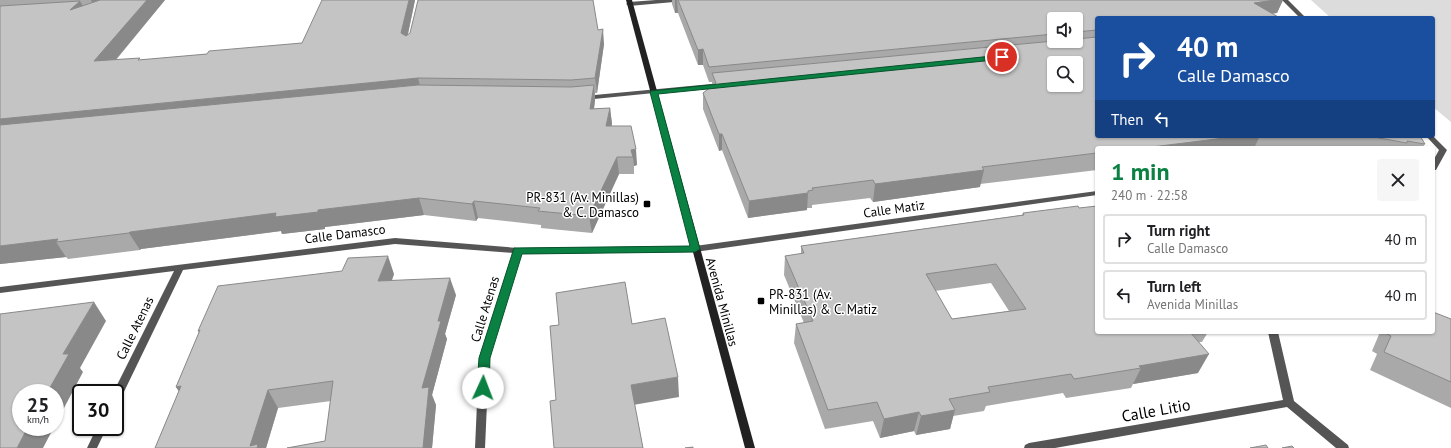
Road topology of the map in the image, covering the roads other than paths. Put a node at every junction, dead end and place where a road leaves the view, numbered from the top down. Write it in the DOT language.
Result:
graph roads {
  1 [pos="674,0"];
  2 [pos="1285,0"];
  3 [pos="629,2"];
  4 [pos="1302,16"];
  5 [pos="733,84"];
  6 [pos="653,92"];
  7 [pos="580,99"];
  8 [pos="1431,138"];
  9 [pos="1435,164"];
  10 [pos="1095,193"];
  11 [pos="695,249"];
  12 [pos="518,251"];
  13 [pos="180,267"];
  14 [pos="0,290"];
  15 [pos="1273,334"];
  16 [pos="123,384"];
  17 [pos="1289,403"];
  18 [pos="98,436"];
  19 [pos="92,448"];
  20 [pos="480,448"];
  21 [pos="750,448"];
  22 [pos="1029,448"];
  23 [pos="1344,448"];
  1 -- 3 [label="street"];
  2 -- 4 [label="street"];
  3 -- 6 [label="street, Avenida Minillas"];
  5 -- 6 [label="street"];
  6 -- 7 [label="street"];
  6 -- 11 [label="street, Avenida Minillas"];
  8 -- 9 [label="street"];
  10 -- 11 [label="street, Calle Matiz"];
  11 -- 12 [label="street, Calle Damasco"];
  11 -- 21 [label="street, Avenida Minillas"];
  12 -- 13 [label="street, Calle Damasco"];
  12 -- 20 [label="street, Calle Atenas"];
  13 -- 14 [label="street, Calle Damasco"];
  13 -- 16 [label="street, Calle Atenas"];
  15 -- 17 [label="street"];
  17 -- 22 [label="street, Calle Litio"];
  17 -- 23 [label="street"];
  18 -- 19 [label="street"];
}
